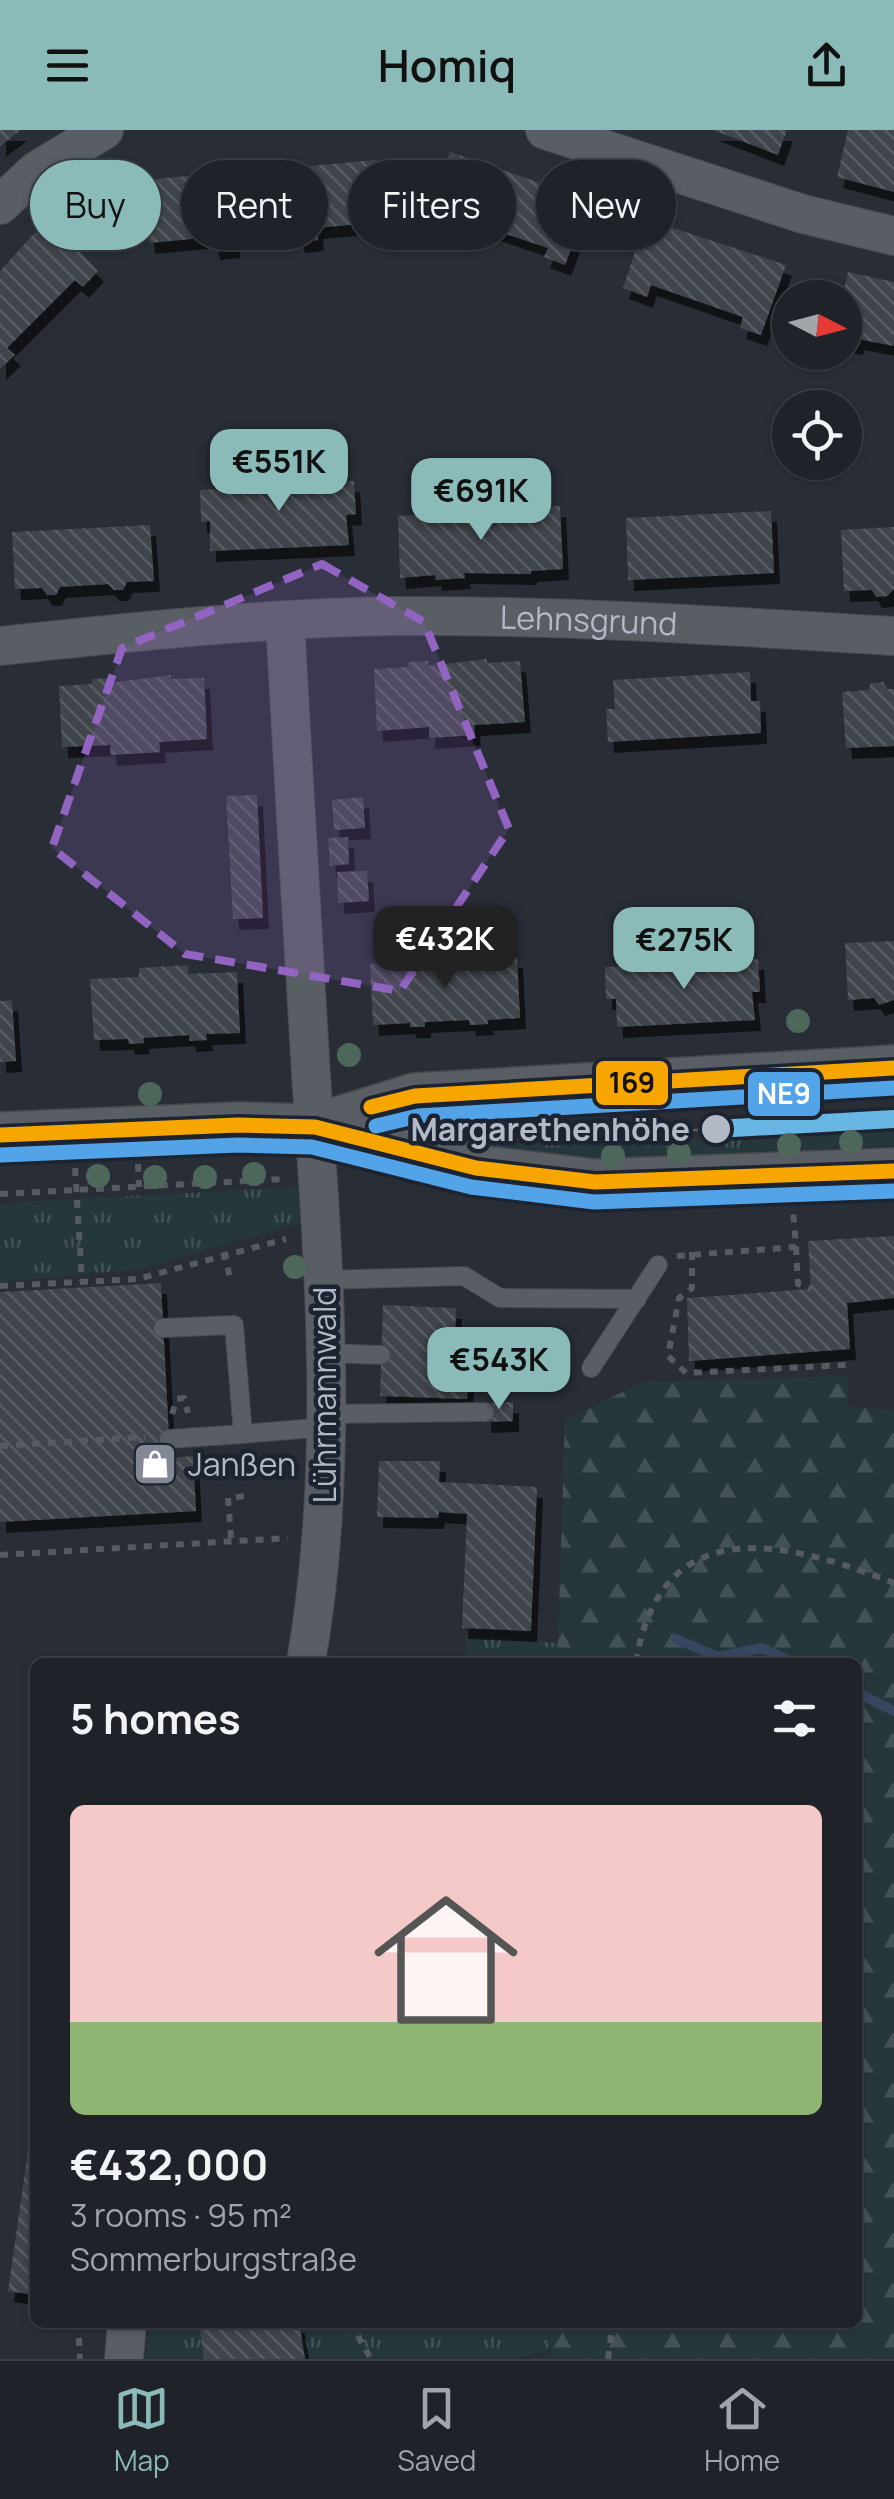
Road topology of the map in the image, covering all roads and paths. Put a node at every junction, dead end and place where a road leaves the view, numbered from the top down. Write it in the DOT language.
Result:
graph roads {
  1 [pos="104,130"];
  2 [pos="545,130"];
  3 [pos="0,205"];
  4 [pos="894,236"];
  5 [pos="284,622"];
  6 [pos="894,636"];
  7 [pos="0,646"];
  8 [pos="894,1068"];
  9 [pos="315,1126"];
  10 [pos="0,1135"];
  11 [pos="138,1163"];
  12 [pos="75,1167"];
  13 [pos="894,1171"];
  14 [pos="320,1177"];
  15 [pos="139,1187"];
  16 [pos="77,1191"];
  17 [pos="0,1194"];
  18 [pos="808,1210"];
  19 [pos="288,1238"];
  20 [pos="796,1247"];
  21 [pos="224,1252"];
  22 [pos="692,1252"];
  23 [pos="658,1265"];
  24 [pos="324,1280"];
  25 [pos="82,1281"];
  26 [pos="231,1282"];
  27 [pos="0,1286"];
  28 [pos="811,1289"];
  29 [pos="638,1298"];
  30 [pos="164,1328"];
  31 [pos="328,1353"];
  32 [pos="381,1355"];
  33 [pos="847,1365"];
  34 [pos="592,1368"];
  35 [pos="238,1376"];
  36 [pos="217,1377"];
  37 [pos="180,1399"];
  38 [pos="485,1412"];
  39 [pos="189,1417"];
  40 [pos="329,1420"];
  41 [pos="243,1434"];
  42 [pos="167,1437"];
  43 [pos="0,1446"];
  44 [pos="246,1496"];
  45 [pos="231,1538"];
  46 [pos="323,1538"];
  47 [pos="0,1554"];
  48 [pos="894,1582"];
  49 [pos="307,1658"];
  50 [pos="637,1658"];
  51 [pos="78,2328"];
  52 [pos="126,2328"];
  53 [pos="353,2328"];
  54 [pos="612,2328"];
  55 [pos="80,2359"];
  56 [pos="124,2359"];
  57 [pos="371,2359"];
  58 [pos="608,2359"];
  1 -- 3 [label="street"];
  2 -- 4 [label="street"];
  5 -- 6 [label="street, Lehnsgrund"];
  5 -- 7 [label="street, Lehnsgrund"];
  5 -- 9 [label="street"];
  8 -- 9 [label="street"];
  9 -- 10 [label="street"];
  9 -- 13 [label="street"];
  9 -- 14 [label="street, Lührmannwald"];
  11 -- 15 [label="path"];
  12 -- 16 [label="path"];
  14 -- 15 [label="path"];
  14 -- 24 [label="street, Lührmannwald"];
  15 -- 16 [label="path"];
  16 -- 17 [label="path"];
  16 -- 25 [label="path"];
  18 -- 20 [label="path"];
  19 -- 21 [label="path"];
  20 -- 22 [label="path"];
  20 -- 28 [label="path"];
  21 -- 25 [label="path"];
  21 -- 26 [label="path"];
  22 -- 23 [label="path"];
  22 -- 33 [label="path"];
  23 -- 29 [label="lane"];
  24 -- 29 [label="lane"];
  24 -- 31 [label="street, Lührmannwald"];
  25 -- 27 [label="path"];
  29 -- 34 [label="lane"];
  30 -- 35 [label="lane"];
  31 -- 32 [label="lane"];
  31 -- 40 [label="street, Lührmannwald"];
  35 -- 36 [label="lane"];
  35 -- 41 [label="lane"];
  37 -- 39 [label="path"];
  38 -- 40 [label="lane"];
  40 -- 41 [label="lane"];
  40 -- 46 [label="street, Lührmannwald"];
  41 -- 42 [label="lane"];
  42 -- 43 [label="path"];
  44 -- 45 [label="path"];
  45 -- 46 [label="path"];
  45 -- 47 [label="path"];
  46 -- 49 [label="street, Lührmannwald"];
  48 -- 50 [label="path"];
  51 -- 55 [label="path"];
  52 -- 56 [label="street"];
  53 -- 57 [label="path"];
  54 -- 58 [label="path"];
}
